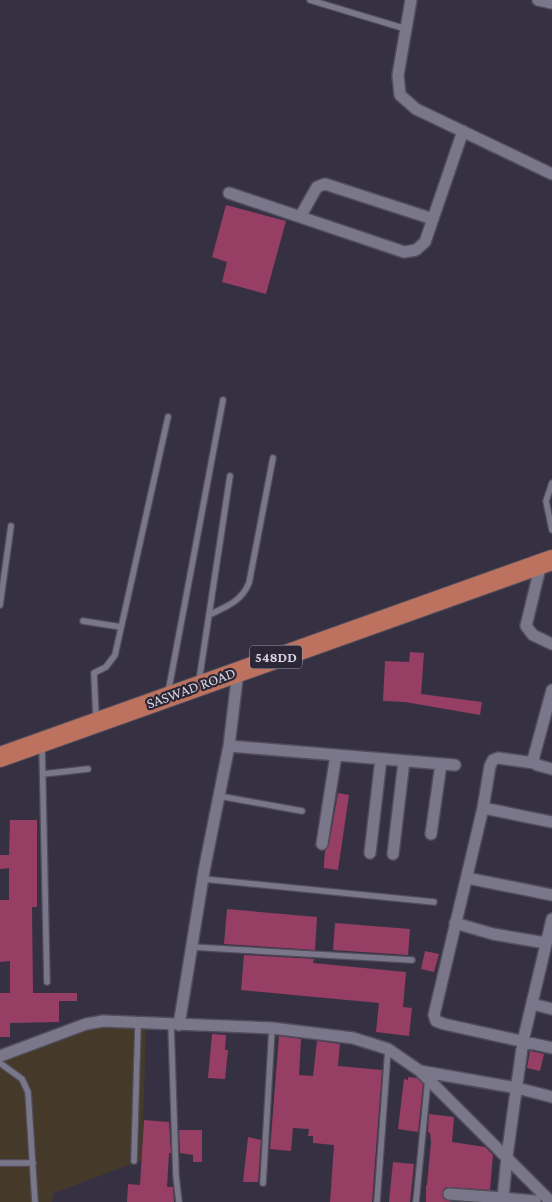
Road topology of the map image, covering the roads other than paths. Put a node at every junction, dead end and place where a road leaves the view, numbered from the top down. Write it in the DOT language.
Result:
graph roads {
  1 [pos="310,0"];
  2 [pos="411,0"];
  3 [pos="538,0"];
  4 [pos="552,3"];
  5 [pos="406,29"];
  6 [pos="463,132"];
  7 [pos="552,174"];
  8 [pos="229,193"];
  9 [pos="300,216"];
  10 [pos="433,219"];
  11 [pos="223,400"];
  12 [pos="168,417"];
  13 [pos="273,458"];
  14 [pos="230,476"];
  15 [pos="552,483"];
  16 [pos="11,526"];
  17 [pos="552,530"];
  18 [pos="546,562"];
  19 [pos="0,605"];
  20 [pos="209,615"];
  21 [pos="83,621"];
  22 [pos="121,628"];
  23 [pos="552,644"];
  24 [pos="238,671"];
  25 [pos="199,684"];
  26 [pos="552,690"];
  27 [pos="167,696"];
  28 [pos="97,722"];
  29 [pos="42,741"];
  30 [pos="229,746"];
  31 [pos="336,755"];
  32 [pos="0,757"];
  33 [pos="381,759"];
  34 [pos="404,761"];
  35 [pos="534,763"];
  36 [pos="441,764"];
  37 [pos="455,765"];
  38 [pos="552,768"];
  39 [pos="88,769"];
  40 [pos="43,774"];
  41 [pos="219,796"];
  42 [pos="483,808"];
  43 [pos="302,810"];
  44 [pos="552,822"];
  45 [pos="431,834"];
  46 [pos="322,844"];
  47 [pos="370,853"];
  48 [pos="393,854"];
  49 [pos="467,878"];
  50 [pos="203,879"];
  51 [pos="552,895"];
  52 [pos="434,902"];
  53 [pos="455,923"];
  54 [pos="552,924"];
  55 [pos="546,943"];
  56 [pos="191,947"];
  57 [pos="412,960"];
  58 [pos="546,967"];
  59 [pos="47,982"];
  60 [pos="532,1004"];
  61 [pos="552,1009"];
  62 [pos="138,1023"];
  63 [pos="175,1025"];
  64 [pos="272,1028"];
  65 [pos="523,1041"];
  66 [pos="552,1048"];
  67 [pos="388,1049"];
  68 [pos="0,1056"];
  69 [pos="0,1063"];
  70 [pos="420,1071"];
  71 [pos="428,1079"];
  72 [pos="517,1088"];
  73 [pos="552,1097"];
  74 [pos="507,1156"];
  75 [pos="134,1161"];
  76 [pos="0,1163"];
  77 [pos="33,1163"];
  78 [pos="262,1183"];
  79 [pos="449,1194"];
  80 [pos="503,1198"];
  81 [pos="535,1201"];
  82 [pos="35,1202"];
  83 [pos="179,1202"];
  84 [pos="377,1202"];
  85 [pos="416,1202"];
  86 [pos="551,1202"];
  1 -- 5 [label="lane"];
  2 -- 5 [label="street"];
  3 -- 4 [label="street"];
  5 -- 6 [label="street"];
  6 -- 7 [label="street"];
  6 -- 10 [label="street"];
  8 -- 9 [label="street"];
  9 -- 10 [label="street"];
  9 -- 10 [label="street"];
  11 -- 27 [label="lane"];
  12 -- 22 [label="lane"];
  13 -- 20 [label="lane"];
  14 -- 20 [label="lane"];
  15 -- 17 [label="lane"];
  16 -- 19 [label="lane"];
  18 -- 23 [label="street"];
  18 -- 24 [label="highway, SASWAD ROAD / 548DD"];
  20 -- 25 [label="lane"];
  21 -- 22 [label="lane"];
  22 -- 28 [label="lane"];
  24 -- 25 [label="highway, SASWAD ROAD / 548DD"];
  24 -- 30 [label="street"];
  25 -- 27 [label="highway, SASWAD ROAD / 548DD"];
  26 -- 35 [label="street"];
  27 -- 28 [label="highway, SASWAD ROAD / 548DD"];
  28 -- 29 [label="highway, SASWAD ROAD / 548DD"];
  29 -- 32 [label="highway, SASWAD ROAD / 548DD"];
  29 -- 40 [label="lane"];
  30 -- 31 [label="street"];
  30 -- 41 [label="street"];
  31 -- 33 [label="street"];
  31 -- 46 [label="street"];
  33 -- 34 [label="street"];
  33 -- 47 [label="street"];
  34 -- 36 [label="street"];
  34 -- 48 [label="street"];
  35 -- 38 [label="street"];
  35 -- 42 [label="street"];
  36 -- 37 [label="street"];
  36 -- 45 [label="street"];
  39 -- 40 [label="lane"];
  40 -- 59 [label="lane"];
  41 -- 43 [label="lane"];
  41 -- 50 [label="street"];
  42 -- 44 [label="street"];
  42 -- 49 [label="street"];
  49 -- 51 [label="street"];
  49 -- 53 [label="street"];
  50 -- 52 [label="lane"];
  50 -- 56 [label="street"];
  53 -- 55 [label="street"];
  53 -- 65 [label="street"];
  54 -- 55 [label="street"];
  55 -- 58 [label="street"];
  56 -- 57 [label="lane"];
  56 -- 63 [label="street"];
  58 -- 60 [label="street"];
  60 -- 61 [label="street"];
  60 -- 65 [label="street"];
  62 -- 63 [label="street"];
  62 -- 68 [label="street"];
  62 -- 75 [label="lane"];
  63 -- 64 [label="street"];
  63 -- 83 [label="lane"];
  64 -- 67 [label="street"];
  64 -- 78 [label="lane"];
  65 -- 66 [label="street"];
  65 -- 72 [label="street"];
  67 -- 70 [label="street"];
  67 -- 84 [label="lane"];
  69 -- 77 [label="lane"];
  70 -- 71 [label="street"];
  70 -- 72 [label="street"];
  71 -- 74 [label="street"];
  71 -- 85 [label="lane"];
  72 -- 73 [label="street"];
  72 -- 74 [label="street"];
  74 -- 80 [label="street"];
  74 -- 86 [label="street"];
  76 -- 77 [label="lane"];
  77 -- 82 [label="lane"];
  79 -- 80 [label="street"];
  80 -- 81 [label="street"];
}
